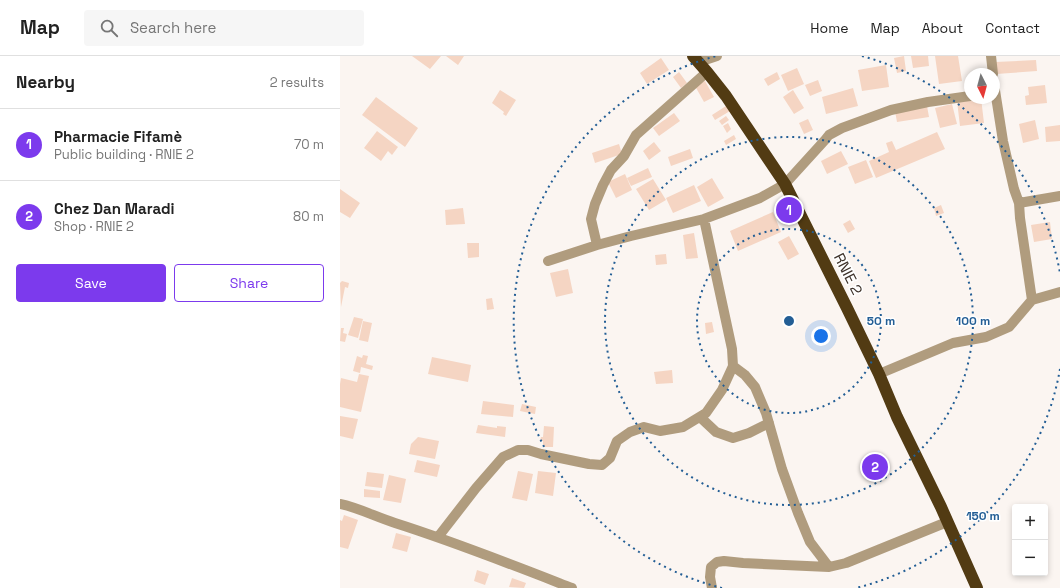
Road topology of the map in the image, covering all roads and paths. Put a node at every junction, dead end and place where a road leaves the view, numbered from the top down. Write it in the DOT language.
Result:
graph roads {
  1 [pos="717,56"];
  2 [pos="990,56"];
  3 [pos="696,59"];
  4 [pos="991,68"];
  5 [pos="708,72"];
  6 [pos="964,97"];
  7 [pos="996,104"];
  8 [pos="785,184"];
  9 [pos="1060,196"];
  10 [pos="1019,203"];
  11 [pos="704,219"];
  12 [pos="597,245"];
  13 [pos="548,261"];
  14 [pos="1060,292"];
  15 [pos="1032,300"];
  16 [pos="733,366"];
  17 [pos="879,374"];
  18 [pos="700,417"];
  19 [pos="769,423"];
  20 [pos="340,504"];
  21 [pos="947,522"];
  22 [pos="438,537"];
  23 [pos="829,567"];
  24 [pos="572,588"];
  25 [pos="712,588"];
  26 [pos="977,588"];
  1 -- 3 [label="street"];
  2 -- 4 [label="street"];
  3 -- 5 [label="highway, RNIE 2 / RNIE 2"];
  5 -- 8 [label="highway, RNIE 2 / RNIE 2"];
  5 -- 12 [label="street"];
  6 -- 8 [label="street"];
  7 -- 10 [label="street"];
  8 -- 11 [label="street"];
  8 -- 17 [label="highway, RNIE 2 / RNIE 2"];
  9 -- 10 [label="street"];
  10 -- 15 [label="street"];
  11 -- 12 [label="street"];
  11 -- 16 [label="street"];
  12 -- 13 [label="street"];
  14 -- 15 [label="street"];
  15 -- 17 [label="street"];
  16 -- 18 [label="street"];
  16 -- 19 [label="street"];
  17 -- 21 [label="highway, RNIE 2 / RNIE 2"];
  18 -- 19 [label="street"];
  18 -- 22 [label="street"];
  19 -- 23 [label="street"];
  20 -- 22 [label="street"];
  21 -- 23 [label="street"];
  21 -- 26 [label="highway, RNIE 2 / RNIE 2"];
  22 -- 24 [label="street"];
  23 -- 25 [label="street"];
}
